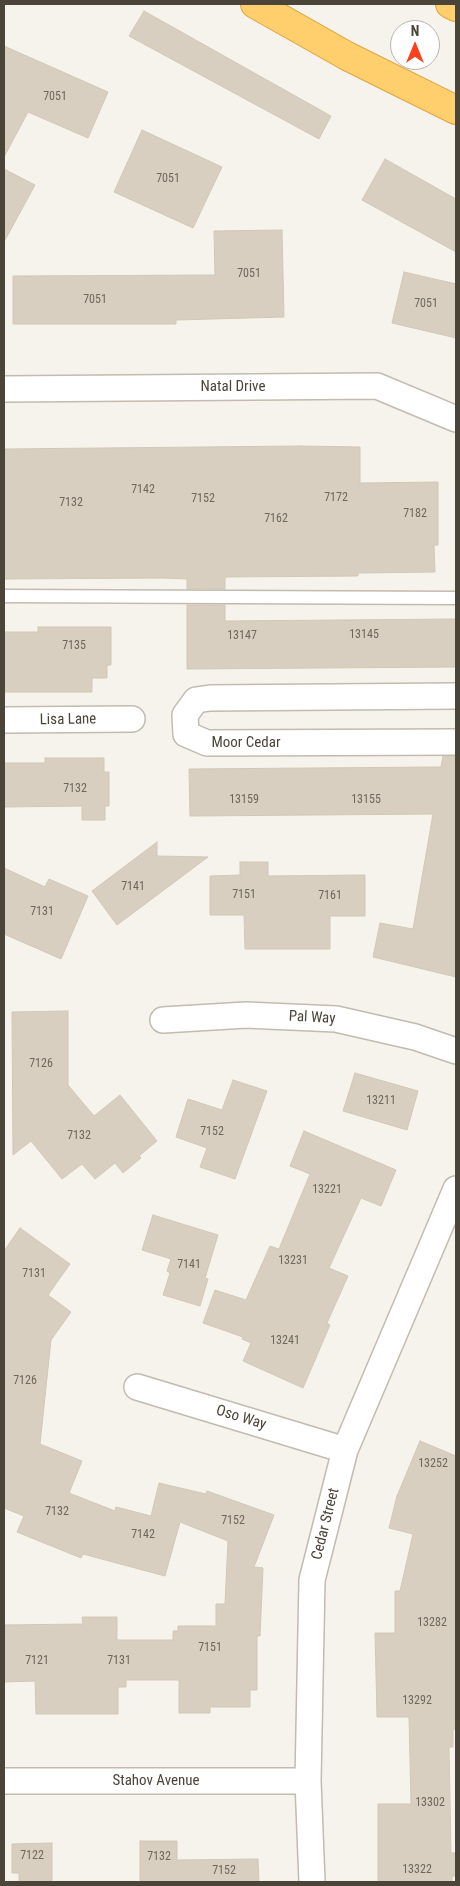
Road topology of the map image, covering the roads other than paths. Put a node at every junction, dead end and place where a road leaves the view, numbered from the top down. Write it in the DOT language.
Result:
graph roads {
  1 [pos="255,4"];
  2 [pos="450,4"];
  3 [pos="456,7"];
  4 [pos="456,110"];
  5 [pos="4,389"];
  6 [pos="456,419"];
  7 [pos="4,596"];
  8 [pos="456,598"];
  9 [pos="456,696"];
  10 [pos="132,719"];
  11 [pos="4,720"];
  12 [pos="456,742"];
  13 [pos="163,1020"];
  14 [pos="456,1051"];
  15 [pos="456,1189"];
  16 [pos="137,1386"];
  17 [pos="345,1450"];
  18 [pos="308,1780"];
  19 [pos="4,1781"];
  20 [pos="312,1882"];
  1 -- 4 [label="highway"];
  2 -- 3 [label="highway"];
  5 -- 6 [label="street, Natal Drive"];
  7 -- 8 [label="lane"];
  9 -- 12 [label="street, Moor Cedar"];
  10 -- 11 [label="street, Lisa Lane"];
  13 -- 14 [label="street, Pal Way"];
  15 -- 17 [label="street, Cedar Street"];
  16 -- 17 [label="street, Oso Way"];
  17 -- 18 [label="street, Cedar Street"];
  18 -- 19 [label="street, Stahov Avenue"];
  18 -- 20 [label="street, Cedar Street"];
}
